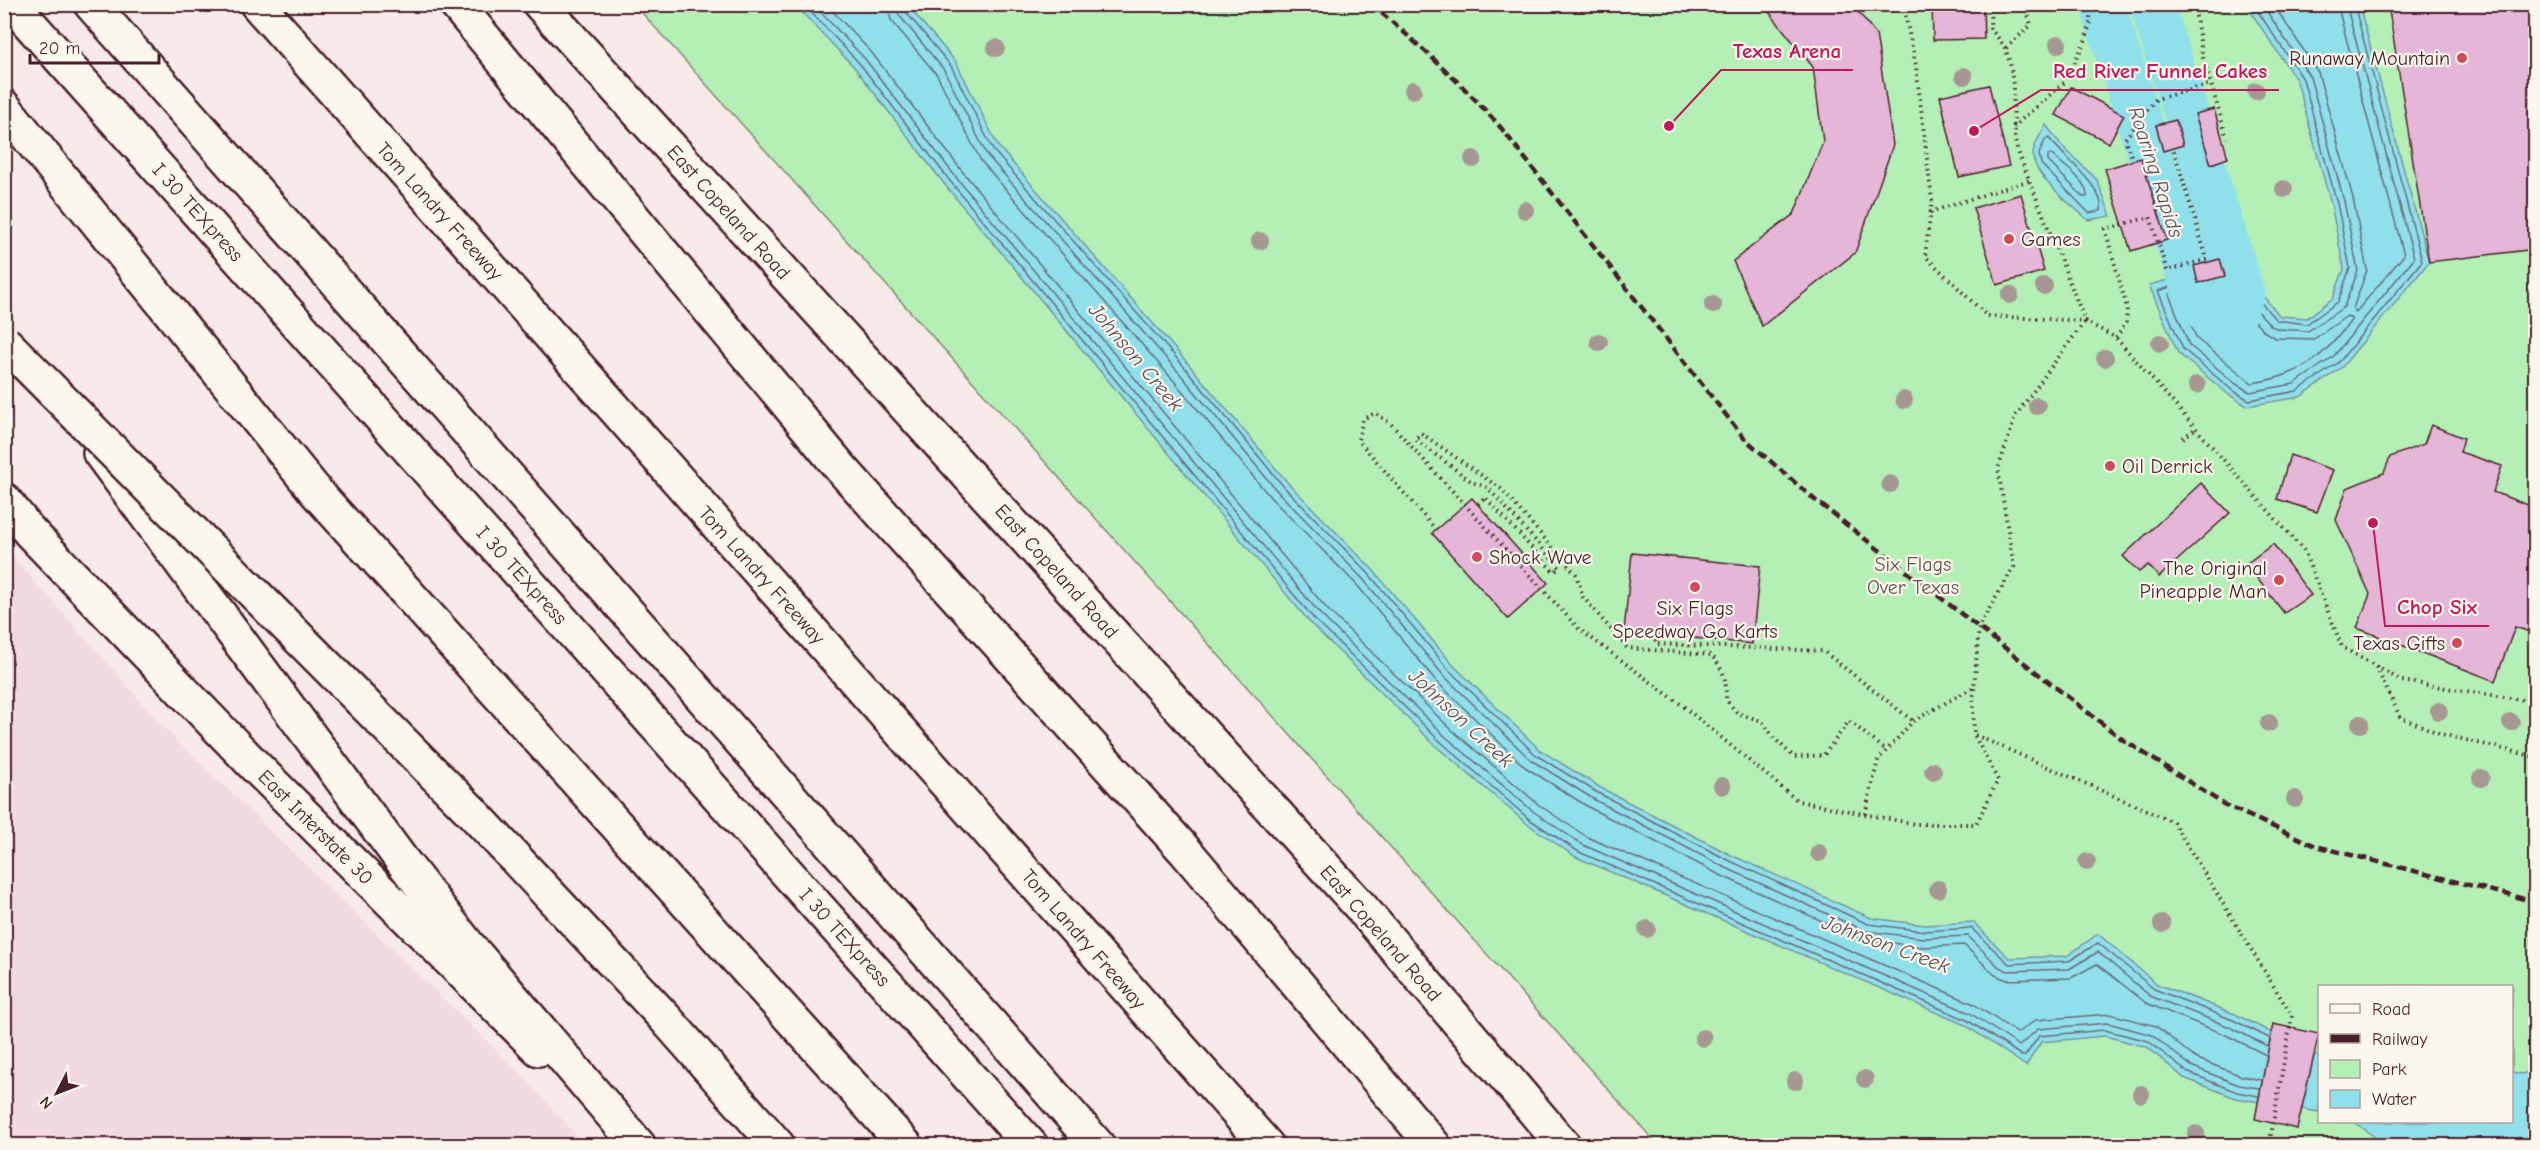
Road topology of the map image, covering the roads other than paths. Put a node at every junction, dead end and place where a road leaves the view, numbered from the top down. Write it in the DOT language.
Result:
graph roads {
  1 [pos="12,4"];
  2 [pos="91,4"];
  3 [pos="257,4"];
  4 [pos="456,4"];
  5 [pos="540,4"];
  6 [pos="4,107"];
  7 [pos="4,323"];
  8 [pos="4,342"];
  9 [pos="4,500"];
  10 [pos="638,1146"];
  11 [pos="778,1146"];
  12 [pos="906,1146"];
  13 [pos="1031,1146"];
  14 [pos="1098,1146"];
  15 [pos="1267,1146"];
  16 [pos="1434,1146"];
  17 [pos="1564,1146"];
  1 -- 13 [label="main road, I 30 TEXpress"];
  2 -- 14 [label="main road"];
  3 -- 15 [label="main road, Tom Landry Freeway"];
  4 -- 16 [label="main road"];
  5 -- 17 [label="main road, East Copeland Road"];
  6 -- 12 [label="main road"];
  7 -- 10 [label="main road"];
  8 -- 11 [label="main road, bridge"];
  9 -- 10 [label="main road, East Interstate 30"];
}
